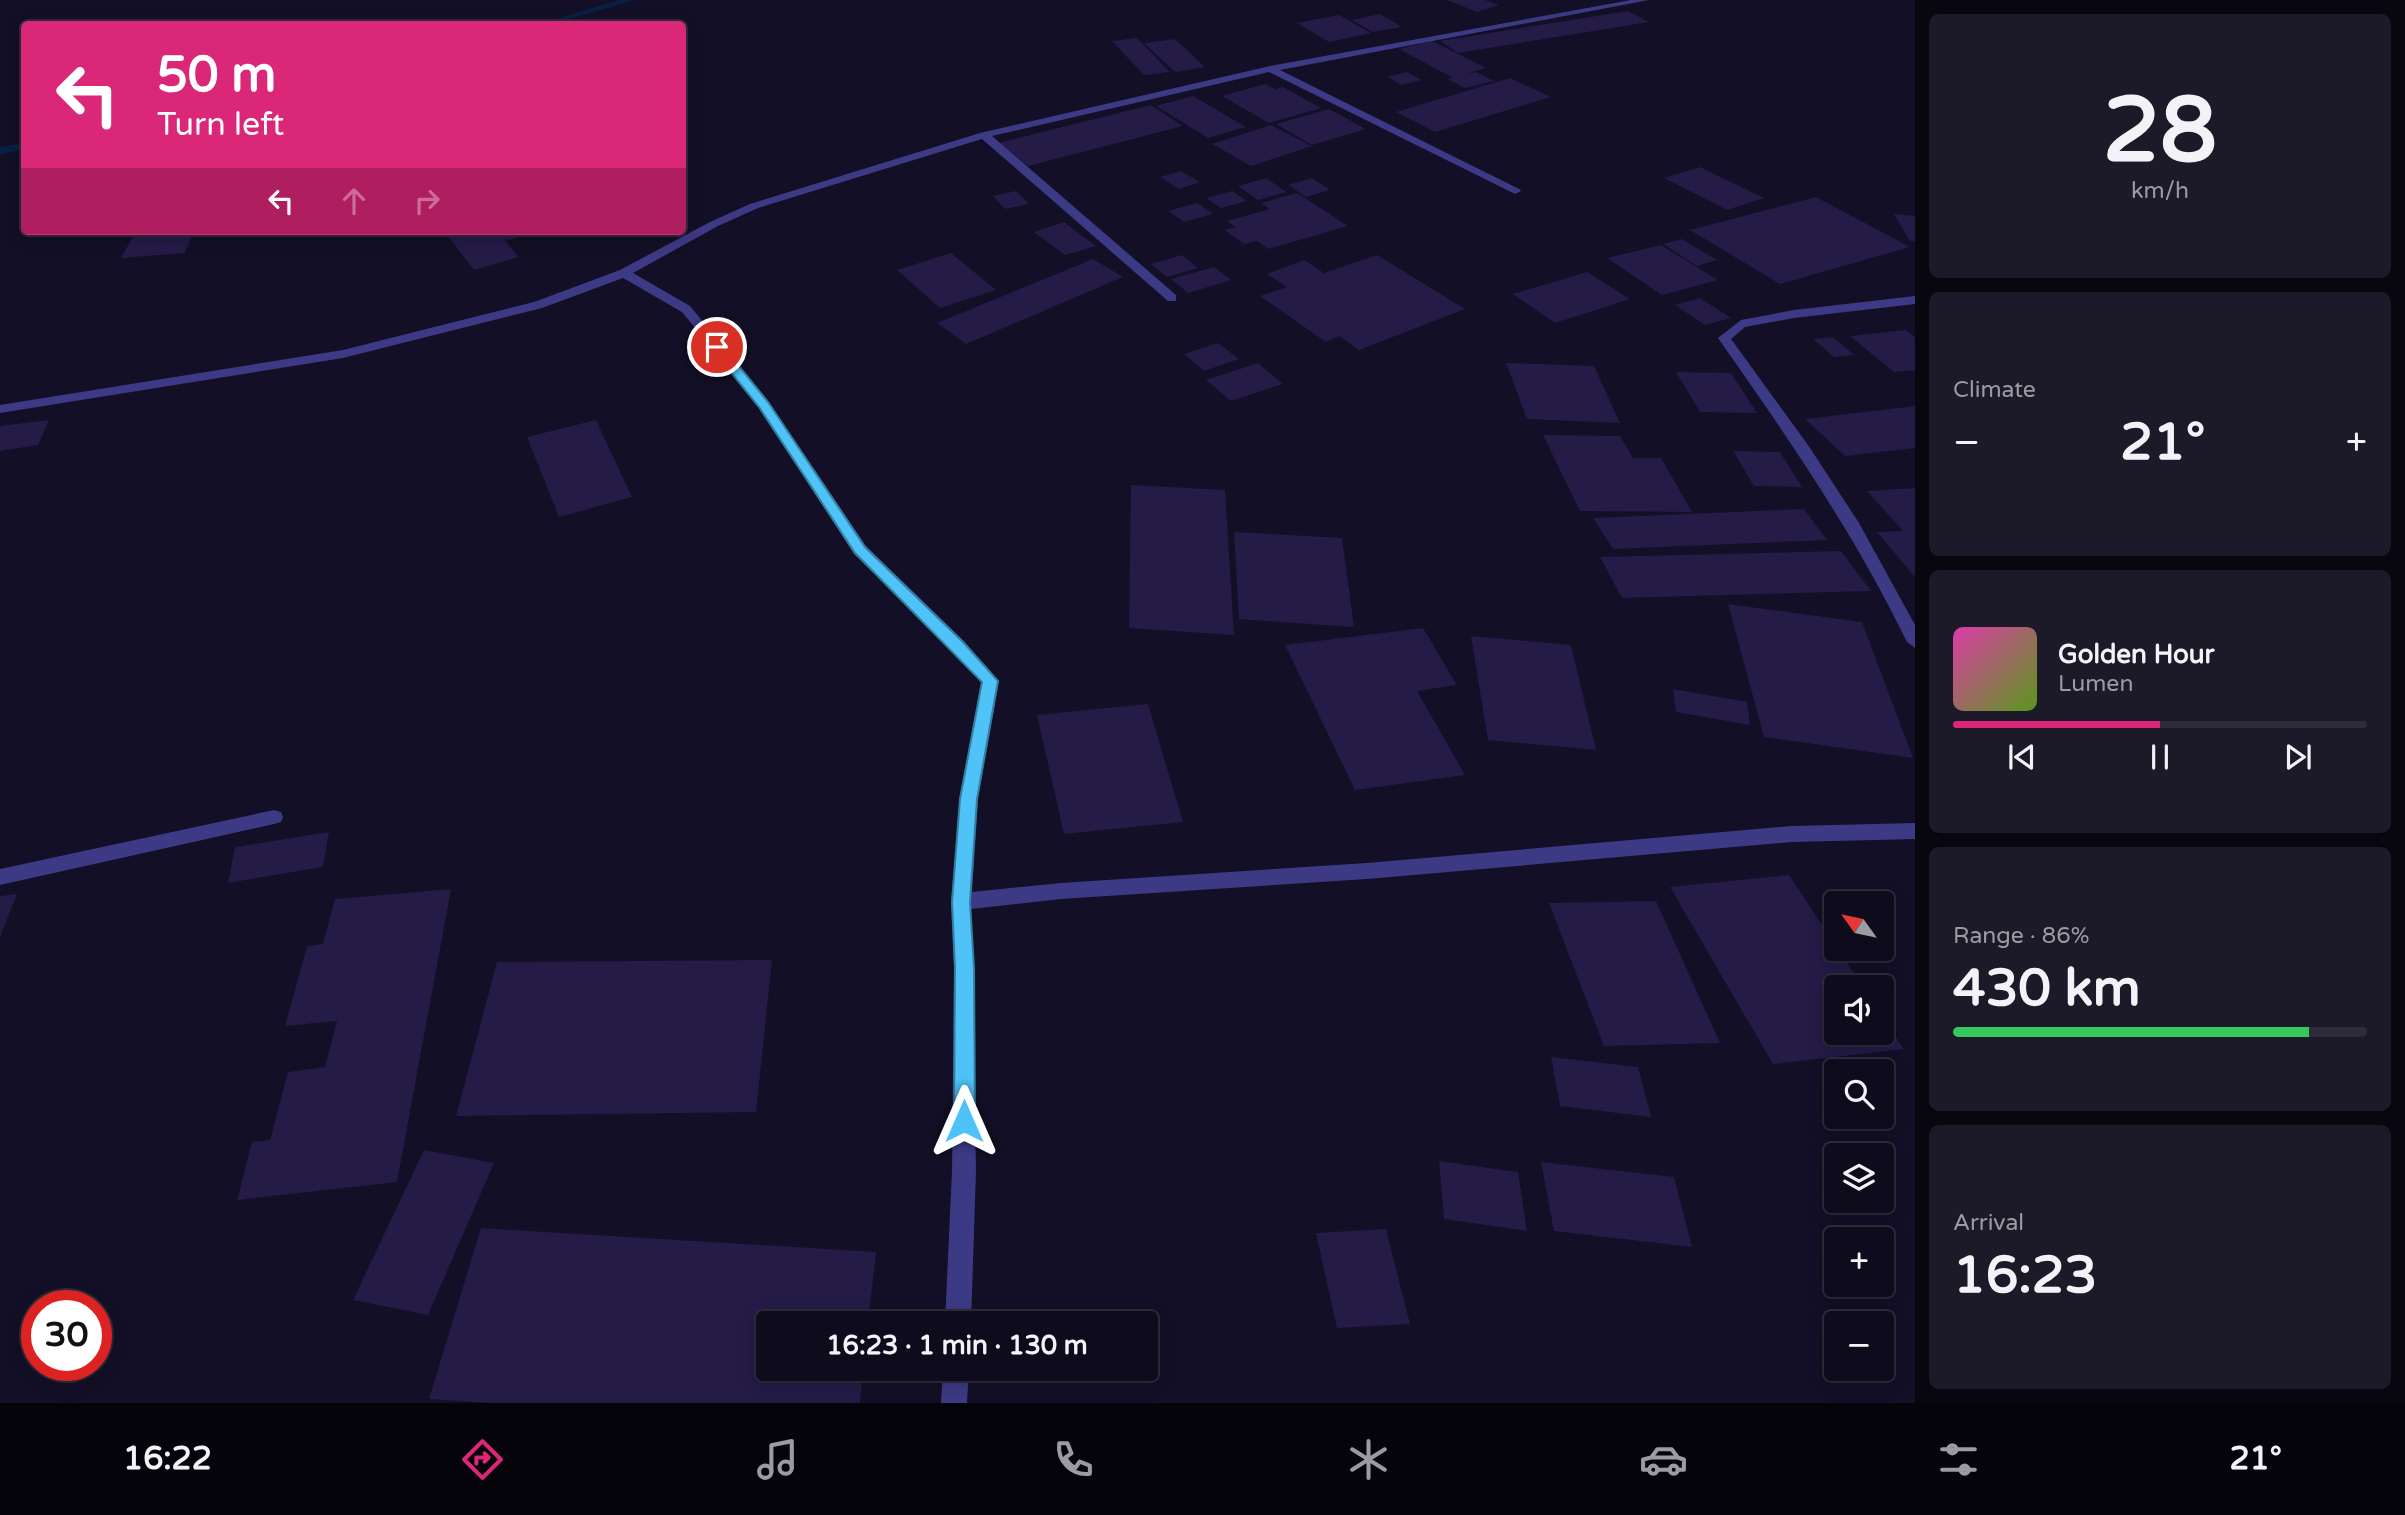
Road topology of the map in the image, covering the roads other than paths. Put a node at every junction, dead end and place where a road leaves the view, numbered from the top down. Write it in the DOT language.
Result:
graph roads {
  1 [pos="1645,0"];
  2 [pos="1270,69"];
  3 [pos="984,135"];
  4 [pos="1515,191"];
  5 [pos="624,273"];
  6 [pos="1172,298"];
  7 [pos="1915,300"];
  8 [pos="0,408"];
  9 [pos="1915,642"];
  10 [pos="274,817"];
  11 [pos="1915,831"];
  12 [pos="0,877"];
  13 [pos="961,902"];
  14 [pos="958,1311"];
  15 [pos="955,1381"];
  16 [pos="954,1403"];
  1 -- 2 [label="street"];
  2 -- 3 [label="street"];
  2 -- 4 [label="street"];
  3 -- 5 [label="street"];
  3 -- 6 [label="street"];
  5 -- 8 [label="street"];
  5 -- 13 [label="street"];
  7 -- 9 [label="street"];
  10 -- 12 [label="street"];
  11 -- 13 [label="street"];
  13 -- 14 [label="street"];
  15 -- 16 [label="street"];
}
